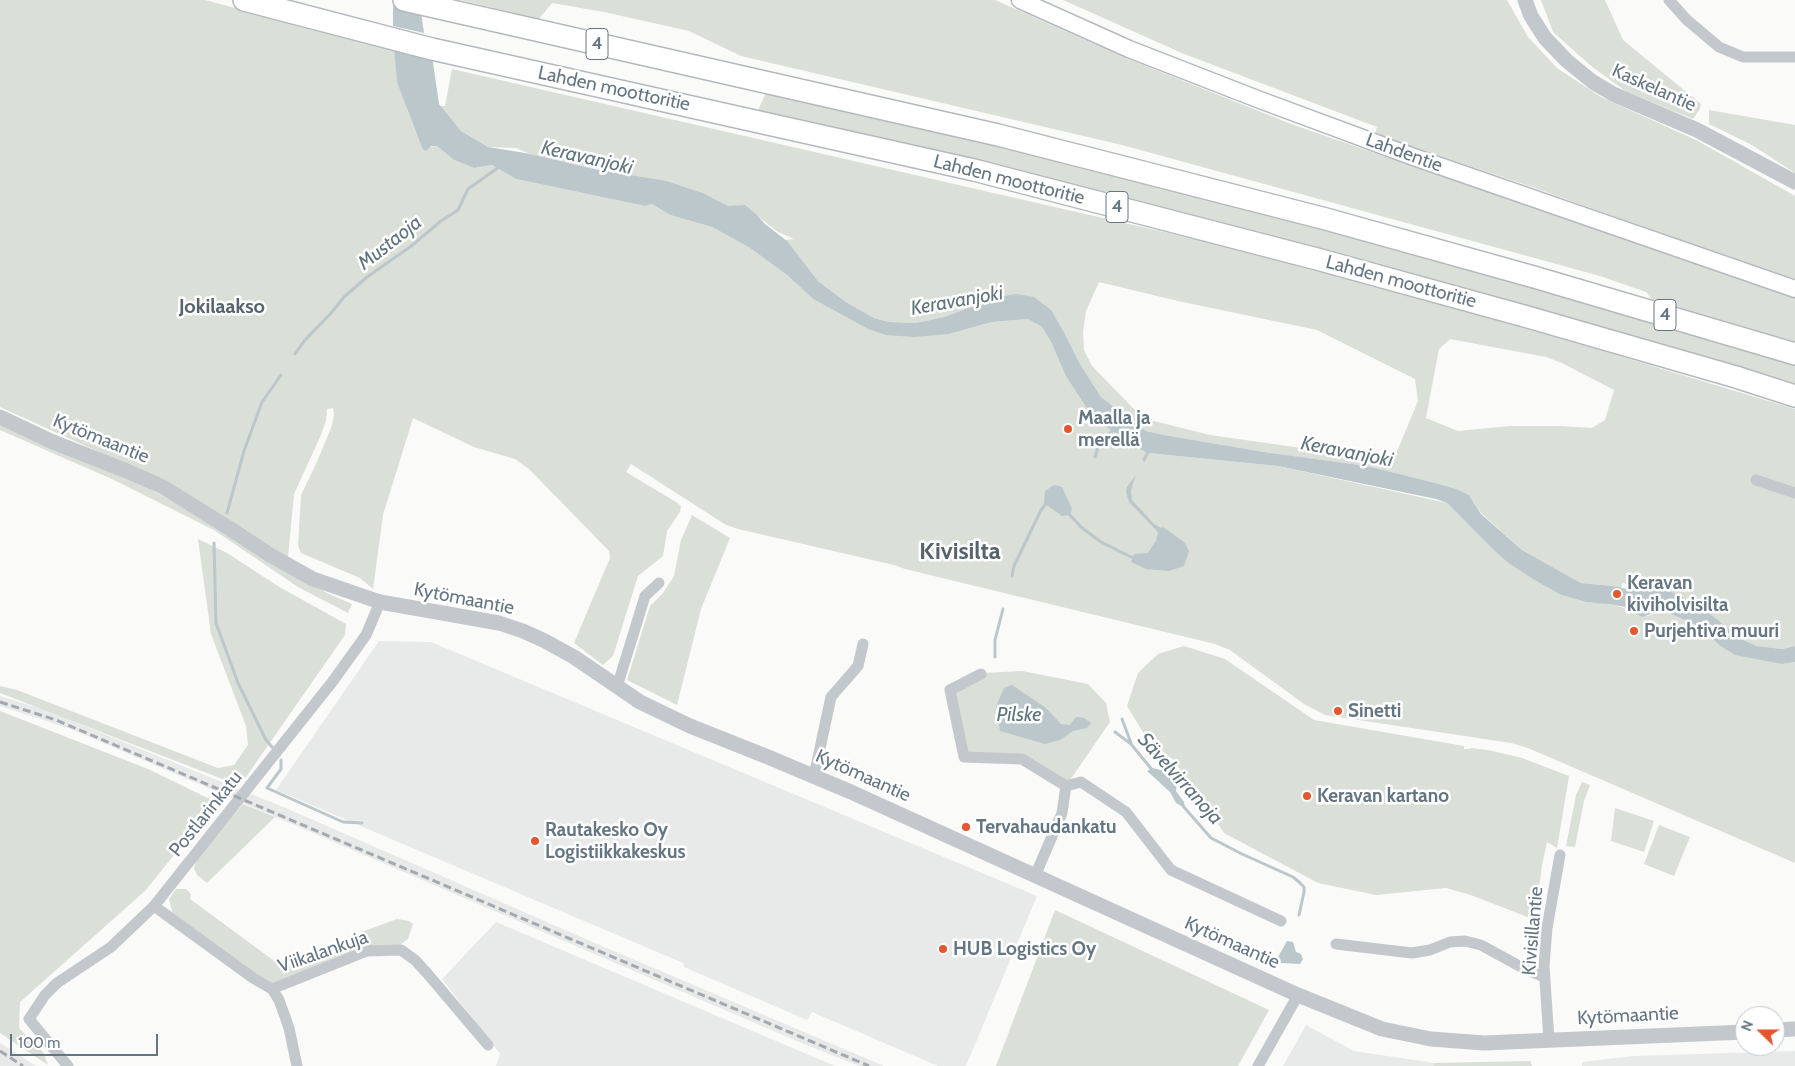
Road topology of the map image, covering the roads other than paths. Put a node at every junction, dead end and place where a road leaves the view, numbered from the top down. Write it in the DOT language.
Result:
graph roads {
  1 [pos="244,0"];
  2 [pos="404,0"];
  3 [pos="1020,0"];
  4 [pos="1525,0"];
  5 [pos="1669,0"];
  6 [pos="1795,57"];
  7 [pos="1795,182"];
  8 [pos="1795,289"];
  9 [pos="1795,354"];
  10 [pos="1795,396"];
  11 [pos="0,417"];
  12 [pos="1756,480"];
  13 [pos="1795,493"];
  14 [pos="659,583"];
  15 [pos="380,602"];
  16 [pos="863,644"];
  17 [pos="981,674"];
  18 [pos="617,687"];
  19 [pos="814,776"];
  20 [pos="1066,786"];
  21 [pos="1560,855"];
  22 [pos="1035,876"];
  23 [pos="154,906"];
  24 [pos="1281,921"];
  25 [pos="1336,944"];
  26 [pos="1544,977"];
  27 [pos="272,989"];
  28 [pos="1298,995"];
  29 [pos="1735,1032"];
  30 [pos="1550,1040"];
  31 [pos="488,1045"];
  32 [pos="68,1066"];
  33 [pos="297,1066"];
  34 [pos="1258,1066"];
  1 -- 10 [label="highway, Lahden moottoritie / 4"];
  2 -- 9 [label="highway, Lahden moottoritie / 4"];
  3 -- 8 [label="main road, Lahdentie"];
  4 -- 7 [label="street, Kaskelantie"];
  5 -- 6 [label="street"];
  11 -- 15 [label="street, Kytömaantie"];
  12 -- 13 [label="street"];
  14 -- 18 [label="street"];
  15 -- 18 [label="street, Kytömaantie"];
  15 -- 23 [label="street, Postlarinkatu"];
  16 -- 19 [label="street"];
  17 -- 20 [label="street"];
  18 -- 19 [label="street, Kytömaantie"];
  19 -- 22 [label="street, Kytömaantie"];
  20 -- 22 [label="street"];
  20 -- 24 [label="street"];
  21 -- 26 [label="street, Kivisillantie"];
  22 -- 28 [label="street, Kytömaantie"];
  23 -- 27 [label="street, Viikalankuja"];
  23 -- 32 [label="street, Postlarinkatu"];
  25 -- 26 [label="street"];
  26 -- 30 [label="street, Kivisillantie"];
  27 -- 31 [label="street, Viikalankuja"];
  27 -- 33 [label="street"];
  28 -- 30 [label="street, Kytömaantie"];
  28 -- 34 [label="street"];
  29 -- 30 [label="street, Kytömaantie"];
}
